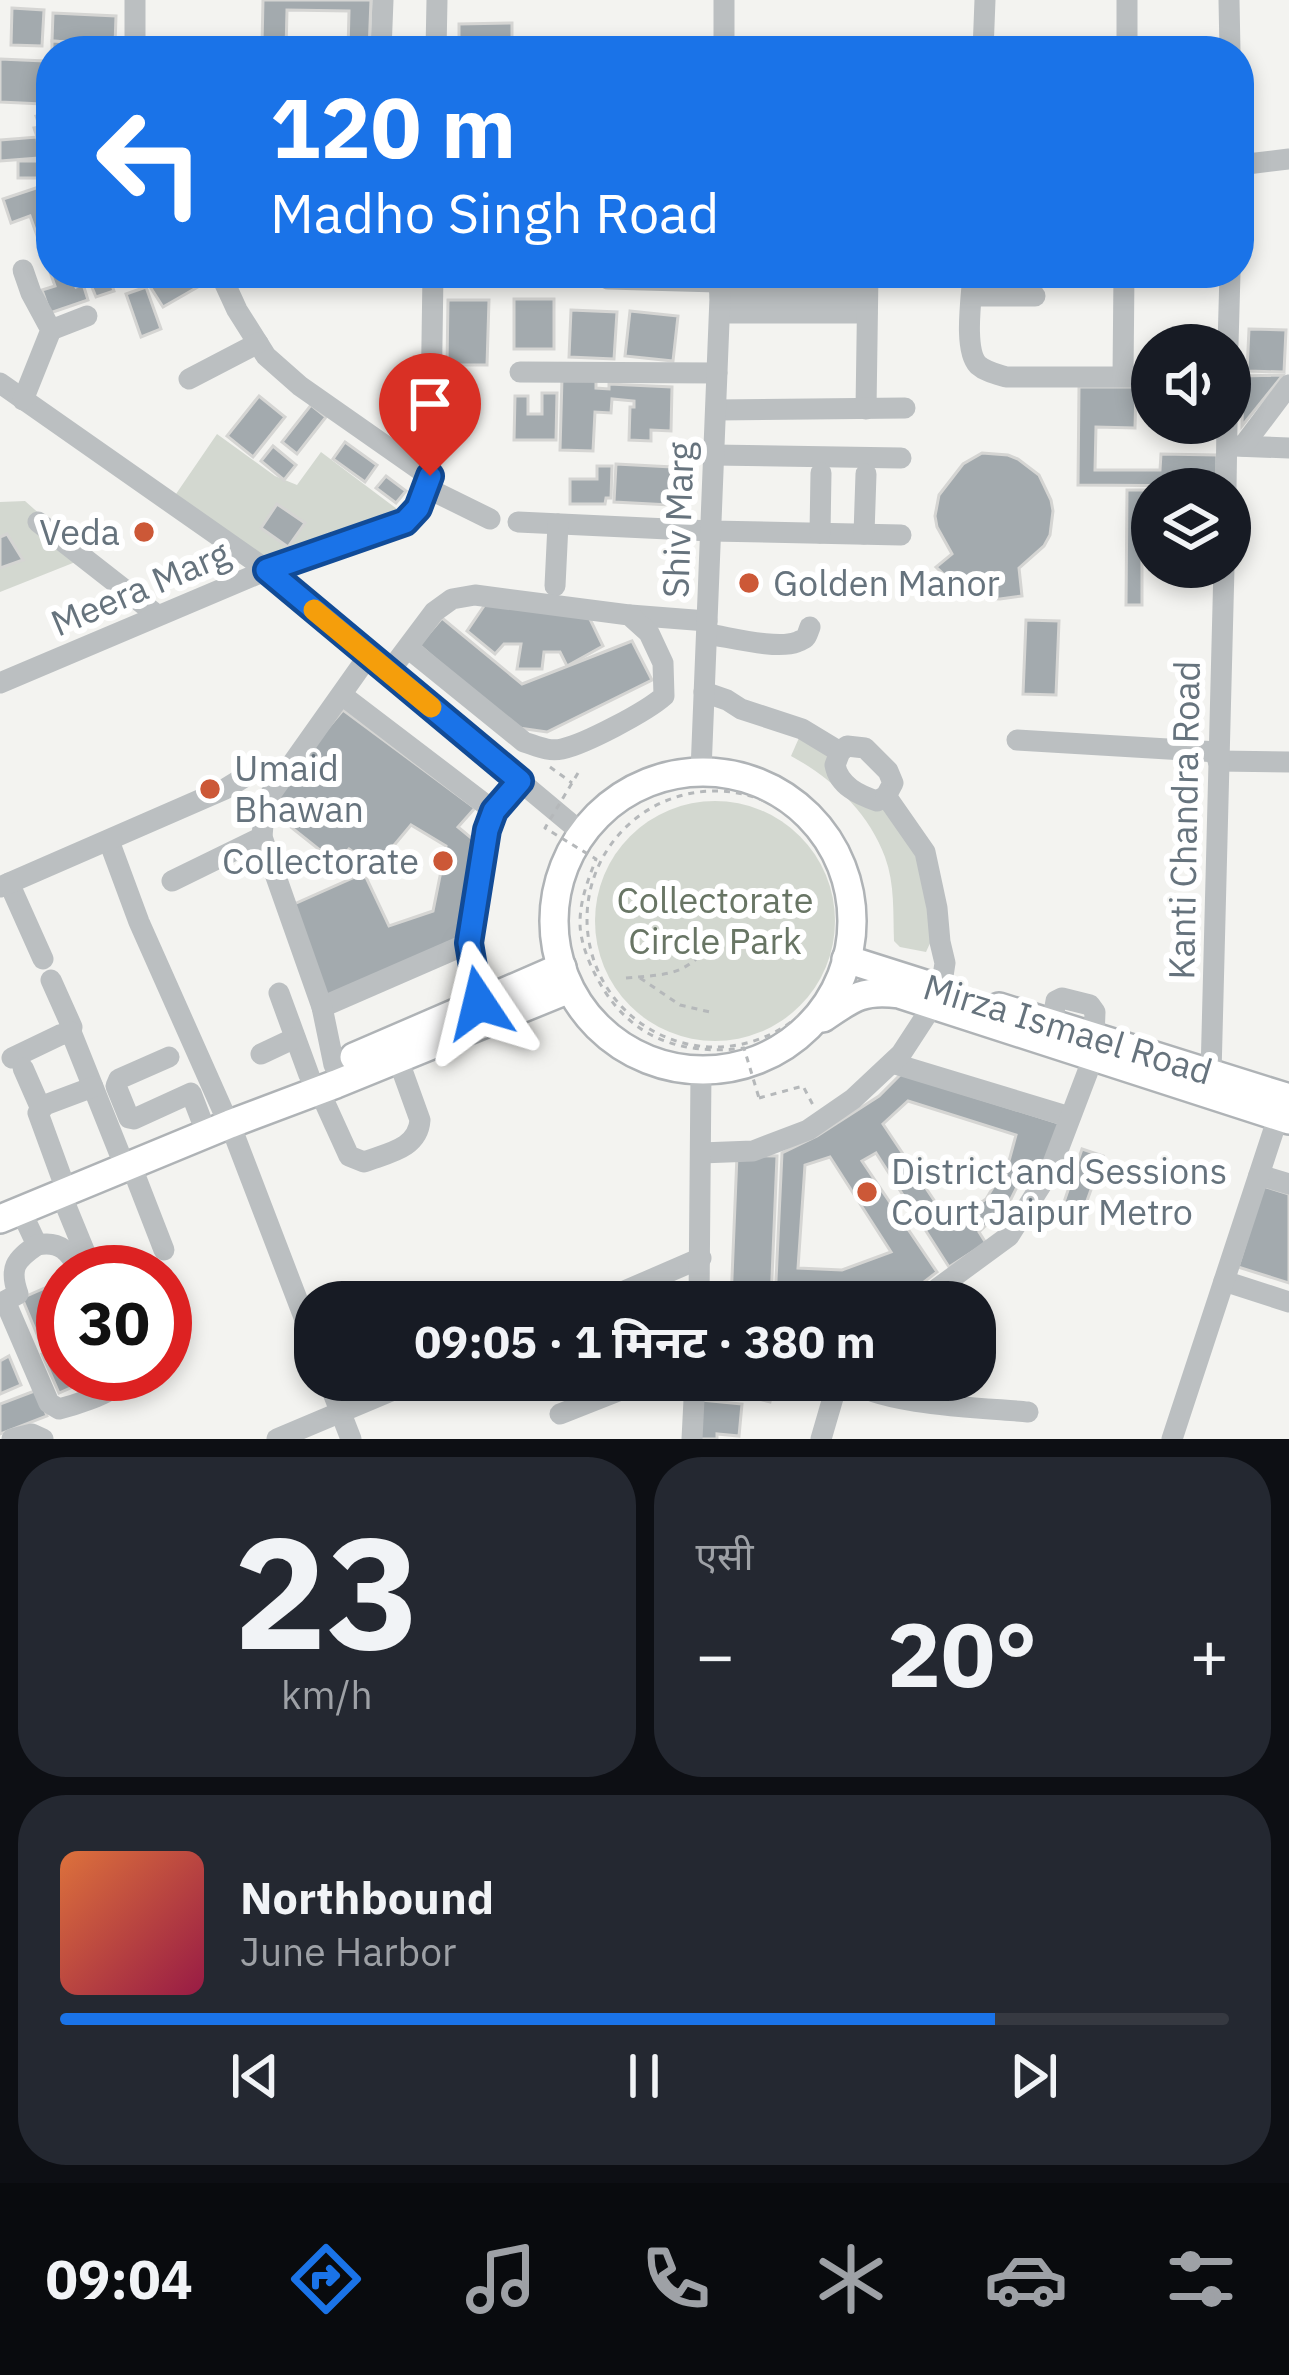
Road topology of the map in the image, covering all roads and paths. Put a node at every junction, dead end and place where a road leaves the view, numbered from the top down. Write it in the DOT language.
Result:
graph roads {
  1 [pos="135,0"];
  2 [pos="383,0"];
  3 [pos="437,0"];
  4 [pos="724,0"];
  5 [pos="985,0"];
  6 [pos="1127,0"];
  7 [pos="1229,0"];
  8 [pos="135,36"];
  9 [pos="382,36"];
  10 [pos="436,36"];
  11 [pos="724,36"];
  12 [pos="984,36"];
  13 [pos="1127,36"];
  14 [pos="1230,36"];
  15 [pos="1289,159"];
  16 [pos="1254,163"];
  17 [pos="23,270"];
  18 [pos="227,288"];
  19 [pos="433,288"];
  20 [pos="868,288"];
  21 [pos="972,288"];
  22 [pos="1124,288"];
  23 [pos="1230,288"];
  24 [pos="719,291"];
  25 [pos="972,296"];
  26 [pos="1035,296"];
  27 [pos="867,306"];
  28 [pos="86,316"];
  29 [pos="1229,324"];
  30 [pos="51,330"];
  31 [pos="258,343"];
  32 [pos="520,372"];
  33 [pos="717,373"];
  34 [pos="1123,376"];
  35 [pos="1131,376"];
  36 [pos="189,379"];
  37 [pos="0,383"];
  38 [pos="1289,385"];
  39 [pos="23,400"];
  40 [pos="905,408"];
  41 [pos="866,409"];
  42 [pos="716,410"];
  43 [pos="1251,421"];
  44 [pos="1251,441"];
  45 [pos="1289,448"];
  46 [pos="714,455"];
  47 [pos="902,458"];
  48 [pos="821,473"];
  49 [pos="866,474"];
  50 [pos="429,482"];
  51 [pos="490,519"];
  52 [pos="38,522"];
  53 [pos="518,522"];
  54 [pos="558,524"];
  55 [pos="711,531"];
  56 [pos="820,533"];
  57 [pos="864,534"];
  58 [pos="901,535"];
  59 [pos="267,570"];
  60 [pos="555,586"];
  61 [pos="1222,588"];
  62 [pos="629,615"];
  63 [pos="158,616"];
  64 [pos="707,627"];
  65 [pos="810,628"];
  66 [pos="407,648"];
  67 [pos="369,655"];
  68 [pos="389,672"];
  69 [pos="0,683"];
  70 [pos="704,692"];
  71 [pos="342,694"];
  72 [pos="741,709"];
  73 [pos="492,716"];
  74 [pos="704,716"];
  75 [pos="1017,740"];
  76 [pos="472,741"];
  77 [pos="840,752"];
  78 [pos="1218,757"];
  79 [pos="538,758"];
  80 [pos="1289,762"];
  81 [pos="259,768"];
  82 [pos="701,771"];
  83 [pos="578,773"];
  84 [pos="520,781"];
  85 [pos="572,784"];
  86 [pos="886,796"];
  87 [pos="494,811"];
  88 [pos="582,833"];
  89 [pos="262,837"];
  90 [pos="109,842"];
  91 [pos="172,881"];
  92 [pos="4,885"];
  93 [pos="469,943"];
  94 [pos="711,944"];
  95 [pos="846,959"];
  96 [pos="638,977"];
  97 [pos="564,978"];
  98 [pos="626,979"];
  99 [pos="931,992"];
  100 [pos="279,993"];
  101 [pos="479,1003"];
  102 [pos="322,1007"];
  103 [pos="714,1013"];
  104 [pos="71,1033"];
  105 [pos="800,1034"];
  106 [pos="295,1038"];
  107 [pos="752,1042"];
  108 [pos="1093,1047"];
  109 [pos="261,1054"];
  110 [pos="169,1057"];
  111 [pos="398,1059"];
  112 [pos="892,1063"];
  113 [pos="701,1071"];
  114 [pos="1210,1074"];
  115 [pos="321,1077"];
  116 [pos="93,1087"];
  117 [pos="40,1109"];
  118 [pos="1070,1117"];
  119 [pos="218,1118"];
  120 [pos="821,1121"];
  121 [pos="1283,1125"];
  122 [pos="701,1153"];
  123 [pos="124,1159"];
  124 [pos="1258,1175"];
  125 [pos="1289,1184"];
  126 [pos="61,1185"];
  127 [pos="7,1210"];
  128 [pos="37,1245"];
  129 [pos="61,1245"];
  130 [pos="84,1245"];
  131 [pos="162,1245"];
  132 [pos="36,1246"];
  133 [pos="701,1258"];
  134 [pos="648,1281"];
  135 [pos="700,1281"];
  136 [pos="948,1281"];
  137 [pos="1224,1281"];
  138 [pos="294,1289"];
  139 [pos="1289,1302"];
  140 [pos="36,1372"];
  141 [pos="49,1401"];
  142 [pos="84,1401"];
  143 [pos="336,1401"];
  144 [pos="369,1401"];
  145 [pos="593,1401"];
  146 [pos="694,1401"];
  147 [pos="836,1401"];
  148 [pos="931,1401"];
  149 [pos="1028,1412"];
  150 [pos="341,1413"];
  151 [pos="560,1414"];
  152 [pos="12,1439"];
  153 [pos="43,1439"];
  154 [pos="277,1439"];
  155 [pos="351,1439"];
  156 [pos="692,1439"];
  157 [pos="820,1439"];
  158 [pos="1172,1439"];
  1 -- 8 [label="street"];
  2 -- 9 [label="street"];
  3 -- 10 [label="street"];
  4 -- 11 [label="street"];
  5 -- 12 [label="street"];
  6 -- 13 [label="street"];
  7 -- 14 [label="street"];
  15 -- 16 [label="street"];
  17 -- 30 [label="street"];
  18 -- 31 [label="street"];
  19 -- 50 [label="street"];
  20 -- 27 [label="street"];
  21 -- 25 [label="street"];
  22 -- 34 [label="street"];
  23 -- 29 [label="street"];
  24 -- 27 [label="street"];
  24 -- 33 [label="street, Shiv Marg"];
  25 -- 26 [label="street"];
  25 -- 34 [label="street"];
  27 -- 41 [label="street"];
  28 -- 30 [label="street"];
  30 -- 39 [label="street"];
  31 -- 36 [label="street"];
  31 -- 50 [label="street"];
  32 -- 33 [label="street"];
  33 -- 42 [label="street, Shiv Marg"];
  34 -- 35 [label="street"];
  37 -- 39 [label="street"];
  38 -- 43 [label="street"];
  39 -- 59 [label="street"];
  40 -- 41 [label="street"];
  41 -- 42 [label="street"];
  42 -- 46 [label="street, Shiv Marg"];
  44 -- 45 [label="street"];
  46 -- 47 [label="street"];
  46 -- 55 [label="street, Shiv Marg"];
  48 -- 56 [label="street"];
  49 -- 57 [label="street"];
  50 -- 51 [label="street"];
  50 -- 59 [label="street, Meera Marg"];
  52 -- 63 [label="street"];
  53 -- 54 [label="street"];
  54 -- 55 [label="street"];
  54 -- 60 [label="street"];
  55 -- 56 [label="street"];
  55 -- 64 [label="street, Shiv Marg"];
  56 -- 57 [label="street"];
  57 -- 58 [label="street"];
  59 -- 63 [label="street, Meera Marg"];
  59 -- 67 [label="street"];
  61 -- 78 [label="street, Kanti Chandra Road"];
  62 -- 64 [label="street"];
  62 -- 66 [label="street"];
  62 -- 73 [label="street"];
  63 -- 69 [label="street, Meera Marg"];
  64 -- 65 [label="street"];
  64 -- 70 [label="street, Shiv Marg"];
  66 -- 68 [label="street"];
  66 -- 73 [label="street"];
  67 -- 68 [label="street"];
  67 -- 71 [label="street"];
  68 -- 76 [label="street"];
  70 -- 72 [label="street"];
  70 -- 74 [label="street, Shiv Marg"];
  71 -- 87 [label="street"];
  71 -- 89 [label="street"];
  72 -- 74 [label="street"];
  72 -- 77 [label="street"];
  73 -- 76 [label="street"];
  74 -- 82 [label="street, Shiv Marg"];
  75 -- 78 [label="street"];
  76 -- 84 [label="street"];
  77 -- 86 [label="street"];
  77 -- 86 [label="street"];
  78 -- 80 [label="street"];
  78 -- 114 [label="street, Kanti Chandra Road"];
  79 -- 85 [label="path"];
  81 -- 90 [label="street"];
  82 -- 88 [label="main road"];
  82 -- 95 [label="main road"];
  83 -- 85 [label="path, bridge"];
  84 -- 87 [label="street"];
  84 -- 88 [label="street"];
  85 -- 120 [label="path, bridge"];
  86 -- 99 [label="street"];
  87 -- 93 [label="street"];
  88 -- 97 [label="main road"];
  89 -- 91 [label="street"];
  89 -- 102 [label="street"];
  90 -- 92 [label="street"];
  90 -- 119 [label="street"];
  92 -- 104 [label="street"];
  93 -- 101 [label="street"];
  93 -- 102 [label="street"];
  94 -- 96 [label="path"];
  95 -- 99 [label="main road, Mirza Ismael Road"];
  95 -- 105 [label="main road"];
  96 -- 98 [label="path"];
  96 -- 103 [label="path"];
  97 -- 101 [label="main road"];
  97 -- 111 [label="main road"];
  97 -- 113 [label="main road"];
  99 -- 105 [label="main road"];
  99 -- 108 [label="main road"];
  99 -- 108 [label="main road, Mirza Ismael Road"];
  99 -- 112 [label="street"];
  100 -- 106 [label="street"];
  101 -- 115 [label="main road"];
  102 -- 115 [label="street"];
  104 -- 116 [label="street"];
  104 -- 117 [label="street"];
  105 -- 113 [label="main road"];
  106 -- 109 [label="street"];
  106 -- 115 [label="street"];
  107 -- 107 [label="path"];
  108 -- 114 [label="main road, Mirza Ismael Road"];
  108 -- 118 [label="street"];
  108 -- 121 [label="main road"];
  110 -- 119 [label="street"];
  111 -- 115 [label="main road"];
  111 -- 115 [label="street"];
  112 -- 118 [label="street"];
  112 -- 120 [label="street"];
  113 -- 122 [label="street"];
  114 -- 121 [label="main road, Mirza Ismael Road"];
  115 -- 119 [label="main road"];
  116 -- 117 [label="street"];
  116 -- 123 [label="street"];
  117 -- 126 [label="street"];
  118 -- 136 [label="street"];
  119 -- 123 [label="main road"];
  119 -- 138 [label="street"];
  120 -- 122 [label="street"];
  121 -- 124 [label="street"];
  122 -- 133 [label="street"];
  123 -- 126 [label="main road"];
  123 -- 131 [label="street"];
  124 -- 125 [label="street"];
  124 -- 137 [label="street"];
  126 -- 127 [label="main road"];
  126 -- 130 [label="street"];
  127 -- 128 [label="street"];
  128 -- 129 [label="street"];
  132 -- 140 [label="street"];
  133 -- 134 [label="street"];
  133 -- 135 [label="street"];
  137 -- 139 [label="street"];
  137 -- 158 [label="street"];
  141 -- 142 [label="street"];
  143 -- 150 [label="street"];
  144 -- 150 [label="street"];
  145 -- 151 [label="street"];
  146 -- 156 [label="street"];
  147 -- 157 [label="street"];
  148 -- 149 [label="street"];
  150 -- 154 [label="street"];
  150 -- 155 [label="street"];
  152 -- 153 [label="street"];
}
